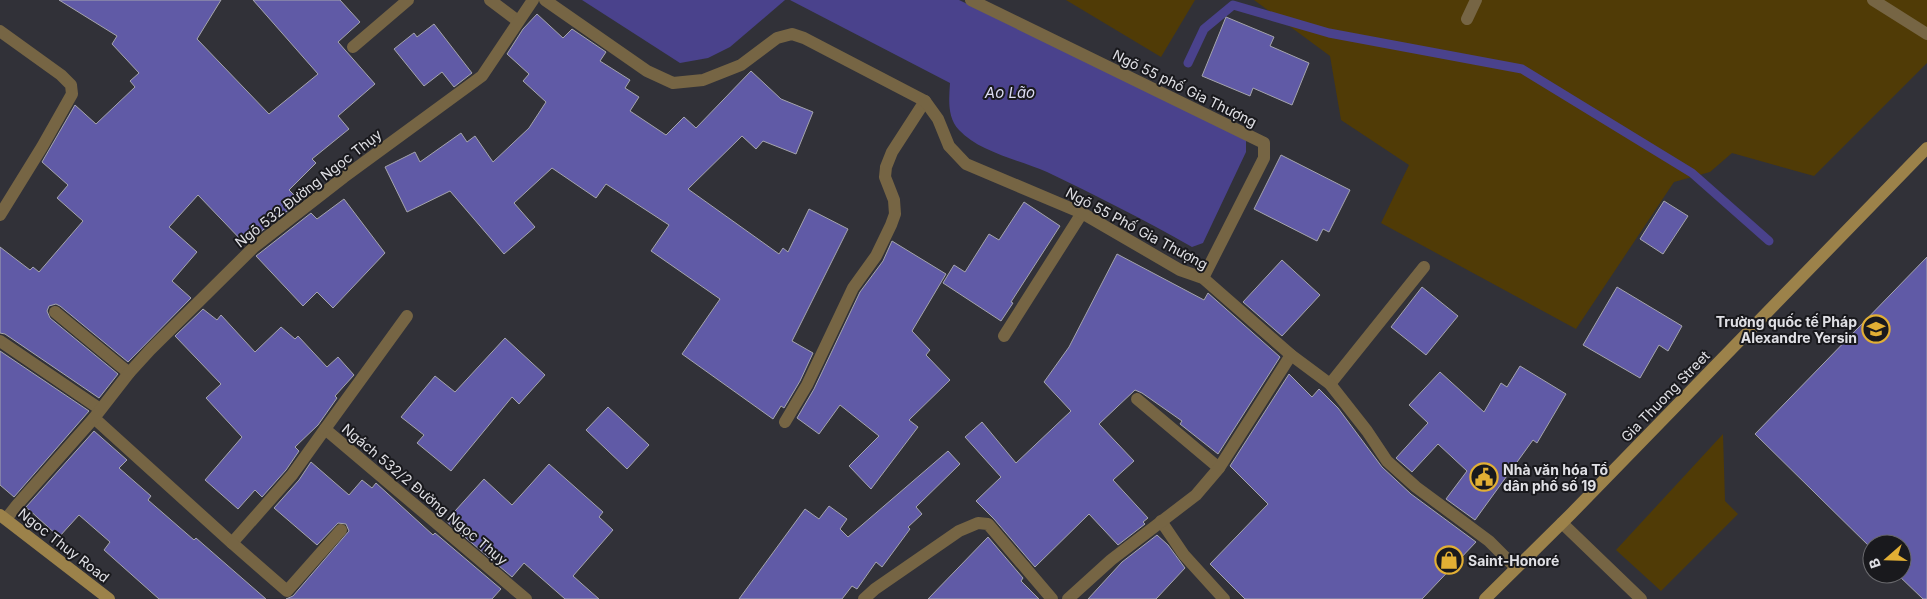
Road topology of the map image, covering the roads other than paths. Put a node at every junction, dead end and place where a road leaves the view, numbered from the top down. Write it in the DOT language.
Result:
graph roads {
  1 [pos="408,0"];
  2 [pos="490,0"];
  3 [pos="533,0"];
  4 [pos="545,0"];
  5 [pos="971,0"];
  6 [pos="1476,0"];
  7 [pos="1872,0"];
  8 [pos="988,4"];
  9 [pos="1467,19"];
  10 [pos="518,21"];
  11 [pos="0,31"];
  12 [pos="1927,34"];
  13 [pos="353,47"];
  14 [pos="925,101"];
  15 [pos="1927,148"];
  16 [pos="1082,213"];
  17 [pos="0,215"];
  18 [pos="1424,267"];
  19 [pos="1203,278"];
  20 [pos="56,312"];
  21 [pos="406,316"];
  22 [pos="1004,336"];
  23 [pos="0,340"];
  24 [pos="1291,355"];
  25 [pos="129,373"];
  26 [pos="1330,384"];
  27 [pos="1137,400"];
  28 [pos="97,414"];
  29 [pos="784,422"];
  30 [pos="325,429"];
  31 [pos="1219,468"];
  32 [pos="3,517"];
  33 [pos="1161,521"];
  34 [pos="1562,523"];
  35 [pos="341,530"];
  36 [pos="232,543"];
  37 [pos="1516,568"];
  38 [pos="109,599"];
  39 [pos="526,599"];
  40 [pos="864,599"];
  41 [pos="1052,599"];
  42 [pos="1068,599"];
  43 [pos="1224,599"];
  44 [pos="1485,599"];
  45 [pos="1641,599"];
  1 -- 13 [label="street"];
  2 -- 10 [label="street"];
  3 -- 10 [label="street, Ngõ 532 Đường Ngọc Thụy"];
  4 -- 14 [label="street, Ngõ 55 Phố Gia Thượng"];
  5 -- 8 [label="street"];
  6 -- 9 [label="street"];
  7 -- 12 [label="street"];
  8 -- 19 [label="street, Ngõ 55 phố Gia Thượng"];
  10 -- 25 [label="street, Ngõ 532 Đường Ngọc Thụy"];
  11 -- 17 [label="street"];
  14 -- 16 [label="street, Ngõ 55 Phố Gia Thượng"];
  14 -- 29 [label="street"];
  15 -- 34 [label="street, Gia Thuong Street"];
  16 -- 19 [label="street, Ngõ 55 Phố Gia Thượng"];
  16 -- 22 [label="street"];
  18 -- 26 [label="street"];
  19 -- 24 [label="street, Ngõ 55 Phố Gia Thượng"];
  20 -- 25 [label="street"];
  21 -- 30 [label="street"];
  23 -- 28 [label="street"];
  24 -- 26 [label="street, Ngõ 55 Phố Gia Thượng"];
  24 -- 31 [label="street"];
  25 -- 28 [label="street, Ngõ 532 Đường Ngọc Thụy"];
  26 -- 37 [label="street, Ngõ 55 Phố Gia Thượng"];
  27 -- 31 [label="street"];
  28 -- 32 [label="street, Ngõ 532 Đường Ngọc Thụy"];
  28 -- 36 [label="street"];
  30 -- 36 [label="street, Ngách 532/2 Đường Ngọc Thụy"];
  30 -- 39 [label="street, Ngách 532/2 Đường Ngọc Thụy"];
  31 -- 33 [label="street"];
  32 -- 38 [label="street, Ngoc Thuy Road"];
  33 -- 42 [label="street"];
  33 -- 43 [label="street"];
  34 -- 37 [label="street, Gia Thuong Street"];
  34 -- 45 [label="street"];
  35 -- 36 [label="street"];
  37 -- 44 [label="street, Gia Thuong Street"];
  40 -- 41 [label="street"];
}
